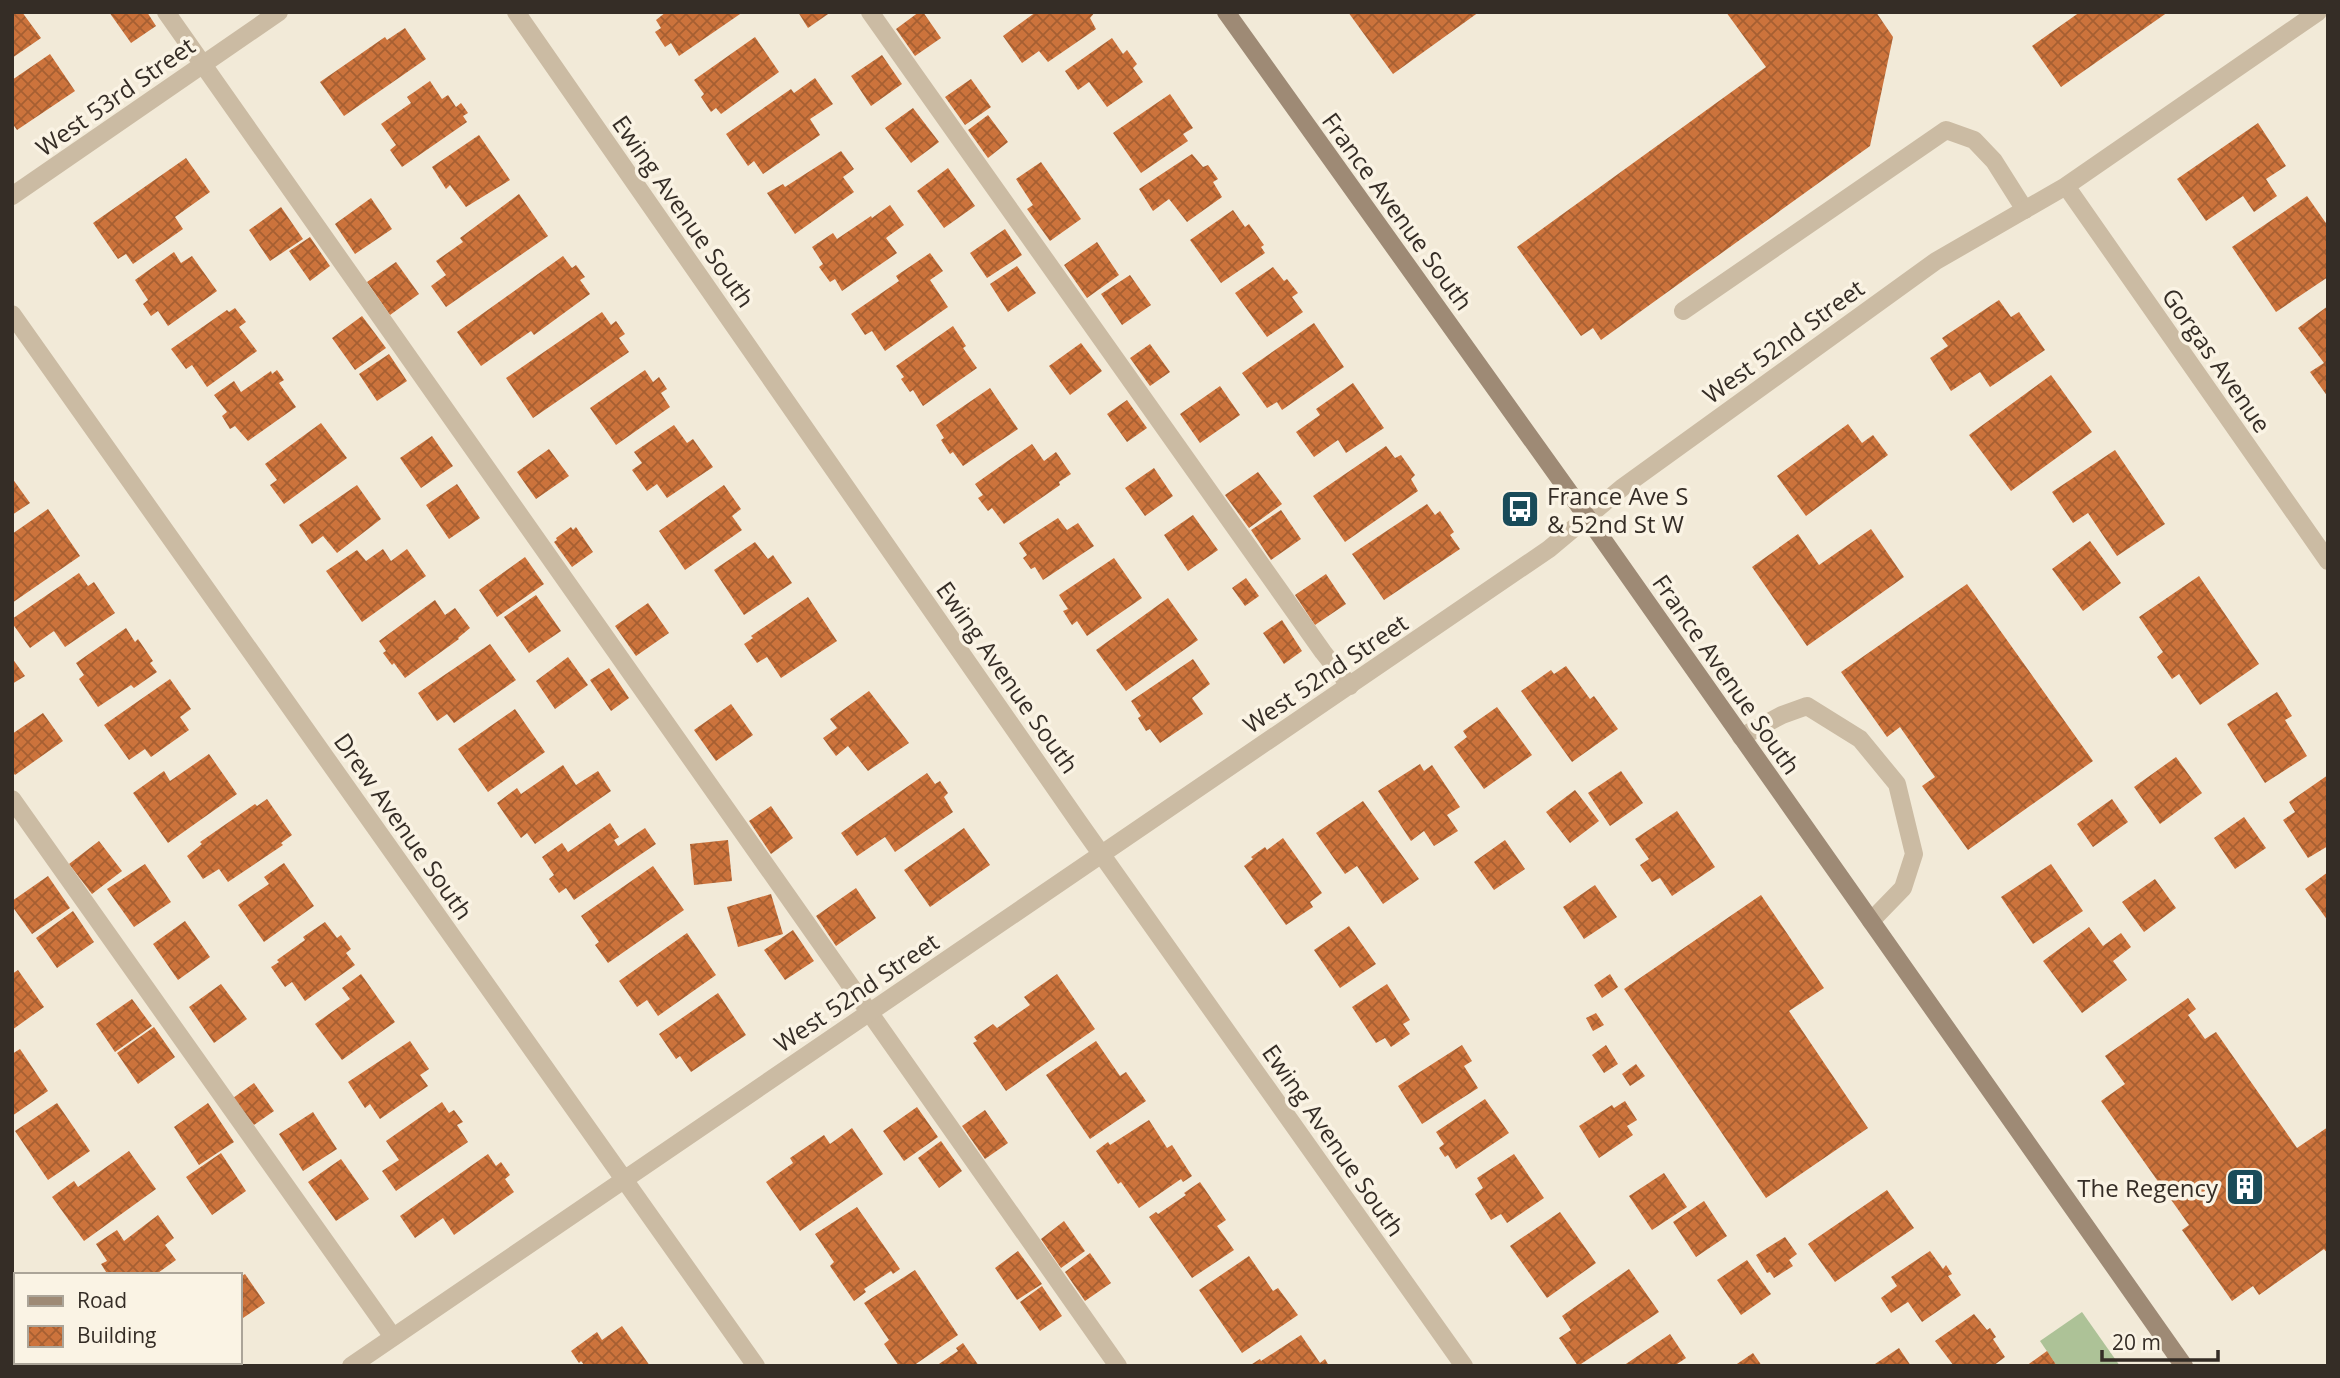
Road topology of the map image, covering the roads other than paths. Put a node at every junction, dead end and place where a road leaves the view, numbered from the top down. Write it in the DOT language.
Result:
graph roads {
  1 [pos="166,12"];
  2 [pos="279,12"];
  3 [pos="516,12"];
  4 [pos="870,12"];
  5 [pos="1226,12"];
  6 [pos="2318,12"];
  7 [pos="203,65"];
  8 [pos="2066,186"];
  9 [pos="12,196"];
  10 [pos="2025,210"];
  11 [pos="1683,311"];
  12 [pos="12,314"];
  13 [pos="1587,517"];
  14 [pos="2328,561"];
  15 [pos="1350,685"];
  16 [pos="1741,737"];
  17 [pos="12,799"];
  18 [pos="1101,855"];
  19 [pos="1871,921"];
  20 [pos="869,1013"];
  21 [pos="624,1180"];
  22 [pos="393,1337"];
  23 [pos="351,1366"];
  24 [pos="756,1366"];
  25 [pos="1118,1366"];
  26 [pos="1464,1366"];
  27 [pos="2184,1366"];
  1 -- 7 [label="street"];
  2 -- 7 [label="street, West 53rd Street"];
  3 -- 18 [label="street, Ewing Avenue South"];
  4 -- 15 [label="street"];
  5 -- 13 [label="main road, France Avenue South"];
  6 -- 8 [label="street, West 52nd Street"];
  7 -- 9 [label="street, West 53rd Street"];
  7 -- 20 [label="street"];
  8 -- 10 [label="street, West 52nd Street"];
  8 -- 14 [label="street, Gorgas Avenue"];
  10 -- 11 [label="street"];
  10 -- 13 [label="street, West 52nd Street"];
  12 -- 21 [label="street, Drew Avenue South"];
  13 -- 15 [label="street, West 52nd Street"];
  13 -- 16 [label="main road, France Avenue South"];
  15 -- 18 [label="street, West 52nd Street"];
  16 -- 19 [label="main road, France Avenue South"];
  16 -- 19 [label="street"];
  17 -- 22 [label="street"];
  18 -- 20 [label="street, West 52nd Street"];
  18 -- 26 [label="street, Ewing Avenue South"];
  19 -- 27 [label="main road, France Avenue South"];
  20 -- 21 [label="street, West 52nd Street"];
  20 -- 25 [label="street"];
  21 -- 22 [label="street, West 52nd Street"];
  21 -- 24 [label="street, Drew Avenue South"];
  22 -- 23 [label="street, West 52nd Street"];
}
